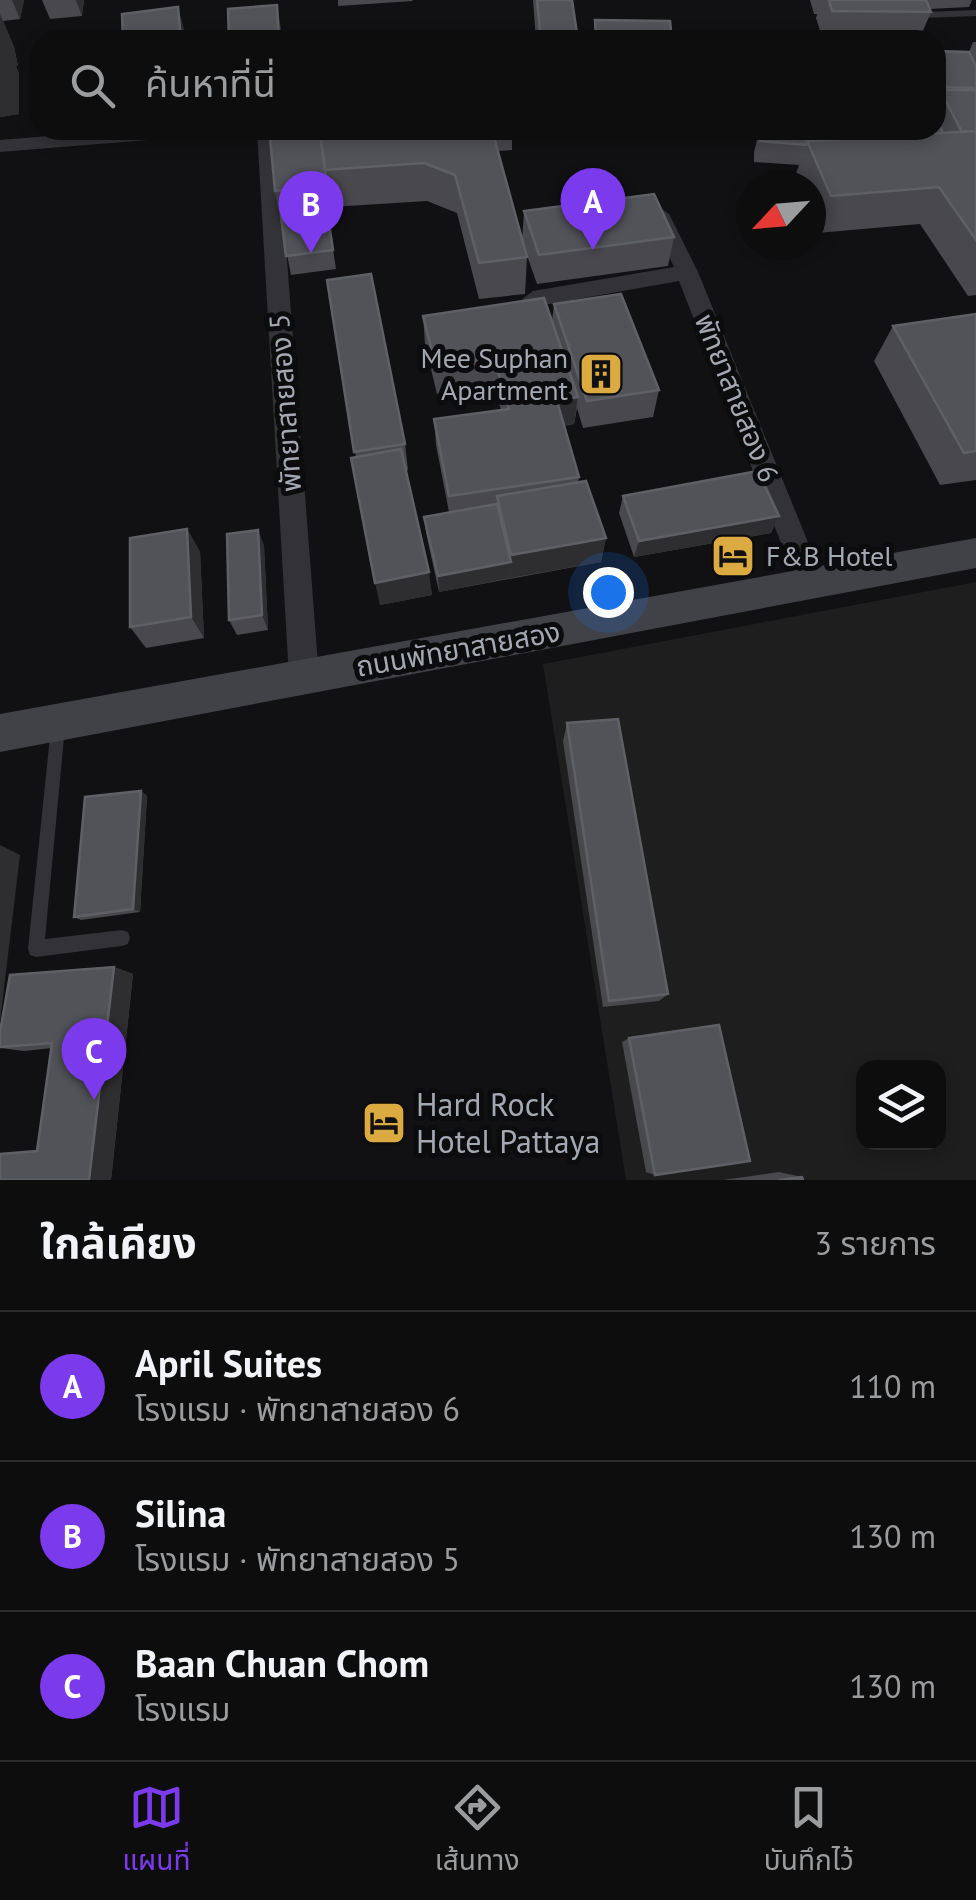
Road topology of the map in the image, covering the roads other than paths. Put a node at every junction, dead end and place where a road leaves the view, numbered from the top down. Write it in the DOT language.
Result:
graph roads {
  1 [pos="976,13"];
  2 [pos="923,16"];
  3 [pos="74,140"];
  4 [pos="267,140"];
  5 [pos="0,146"];
  6 [pos="660,214"];
  7 [pos="687,272"];
  8 [pos="533,299"];
  9 [pos="976,553"];
  10 [pos="810,584"];
  11 [pos="304,677"];
  12 [pos="58,723"];
  13 [pos="0,733"];
  14 [pos="122,938"];
  1 -- 2 [label="lane"];
  3 -- 5 [label="street"];
  4 -- 11 [label="street, พัทยาสายสอง 5"];
  6 -- 7 [label="street, พัทยาสายสอง 6"];
  7 -- 8 [label="street"];
  7 -- 10 [label="street, พัทยาสายสอง 6"];
  9 -- 10 [label="main road, ถนนพัทยาสายสอง"];
  10 -- 11 [label="main road, ถนนพัทยาสายสอง"];
  11 -- 12 [label="main road, ถนนพัทยาสายสอง"];
  12 -- 13 [label="main road, ถนนพัทยาสายสอง"];
  12 -- 14 [label="lane"];
}
